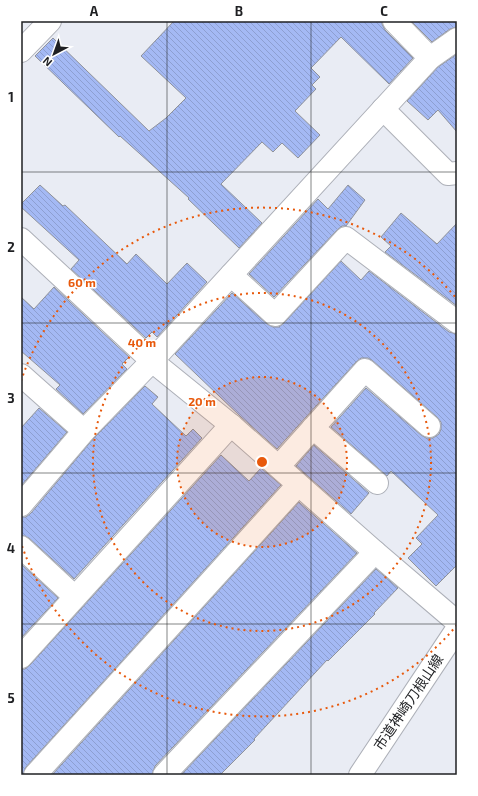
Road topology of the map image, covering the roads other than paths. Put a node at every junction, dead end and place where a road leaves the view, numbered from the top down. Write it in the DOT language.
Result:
graph roads {
  1 [pos="50,21"];
  2 [pos="394,21"];
  3 [pos="457,39"];
  4 [pos="21,51"];
  5 [pos="430,58"];
  6 [pos="383,110"];
  7 [pos="457,173"];
  8 [pos="21,238"];
  9 [pos="231,275"];
  10 [pos="457,322"];
  11 [pos="152,361"];
  12 [pos="21,375"];
  13 [pos="231,425"];
  14 [pos="429,426"];
  15 [pos="314,428"];
  16 [pos="84,431"];
  17 [pos="279,466"];
  18 [pos="377,483"];
  19 [pos="298,485"];
  20 [pos="21,504"];
  21 [pos="21,547"];
  22 [pos="375,552"];
  23 [pos="75,597"];
  24 [pos="457,622"];
  25 [pos="457,629"];
  26 [pos="21,658"];
  27 [pos="34,775"];
  28 [pos="164,775"];
  29 [pos="360,775"];
  1 -- 4 [label="street"];
  2 -- 5 [label="street"];
  3 -- 5 [label="street"];
  5 -- 6 [label="street"];
  6 -- 7 [label="street"];
  6 -- 9 [label="street"];
  8 -- 11 [label="street"];
  9 -- 10 [label="street"];
  9 -- 11 [label="street"];
  11 -- 13 [label="street"];
  11 -- 16 [label="street"];
  12 -- 16 [label="street"];
  13 -- 17 [label="street"];
  13 -- 23 [label="street"];
  14 -- 15 [label="street"];
  15 -- 17 [label="street"];
  15 -- 18 [label="street"];
  16 -- 20 [label="street"];
  17 -- 19 [label="street"];
  19 -- 22 [label="street"];
  19 -- 27 [label="street"];
  21 -- 23 [label="street"];
  22 -- 24 [label="street"];
  22 -- 28 [label="street"];
  23 -- 26 [label="street"];
  25 -- 29 [label="street, 市道神崎刀根山線"];
}
